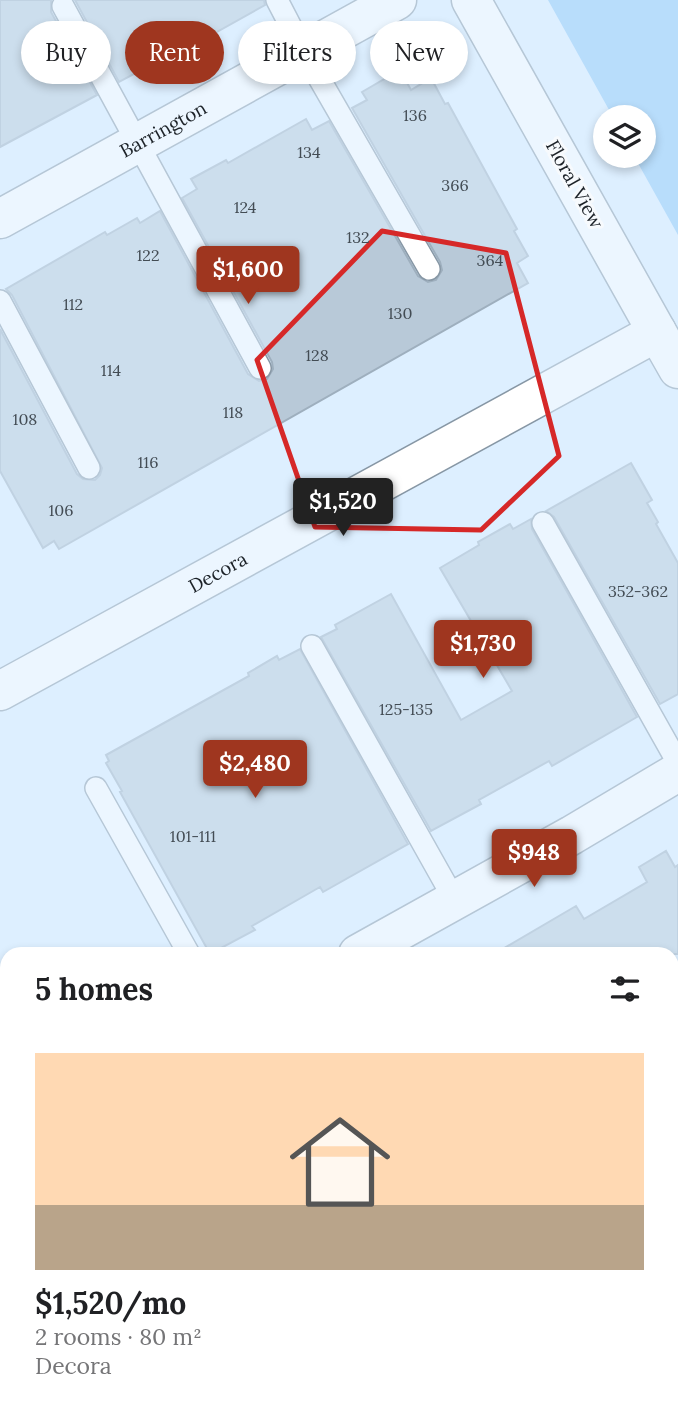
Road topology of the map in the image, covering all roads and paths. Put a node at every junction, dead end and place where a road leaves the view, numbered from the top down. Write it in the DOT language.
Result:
graph roads {
  1 [pos="277,0"];
  2 [pos="397,0"];
  3 [pos="471,0"];
  4 [pos="63,6"];
  5 [pos="288,21"];
  6 [pos="356,23"];
  7 [pos="245,84"];
  8 [pos="322,84"];
  9 [pos="136,143"];
  10 [pos="0,219"];
  11 [pos="429,269"];
  12 [pos="0,301"];
  13 [pos="657,332"];
  14 [pos="260,368"];
  15 [pos="678,369"];
  16 [pos="89,468"];
  17 [pos="543,523"];
  18 [pos="312,646"];
  19 [pos="0,691"];
  20 [pos="678,763"];
  21 [pos="678,772"];
  22 [pos="96,788"];
  23 [pos="454,899"];
  24 [pos="185,947"];
  25 [pos="370,947"];
  1 -- 5 [label="lane"];
  2 -- 6 [label="street, Barrington"];
  3 -- 13 [label="street, Floral View"];
  4 -- 9 [label="lane"];
  7 -- 9 [label="street, Barrington"];
  8 -- 11 [label="lane"];
  9 -- 10 [label="street, Barrington"];
  9 -- 14 [label="lane"];
  12 -- 16 [label="lane"];
  13 -- 15 [label="street, Floral View"];
  13 -- 19 [label="street, Decora"];
  17 -- 20 [label="lane"];
  18 -- 23 [label="lane"];
  21 -- 23 [label="street"];
  22 -- 24 [label="lane"];
  23 -- 25 [label="street"];
}
